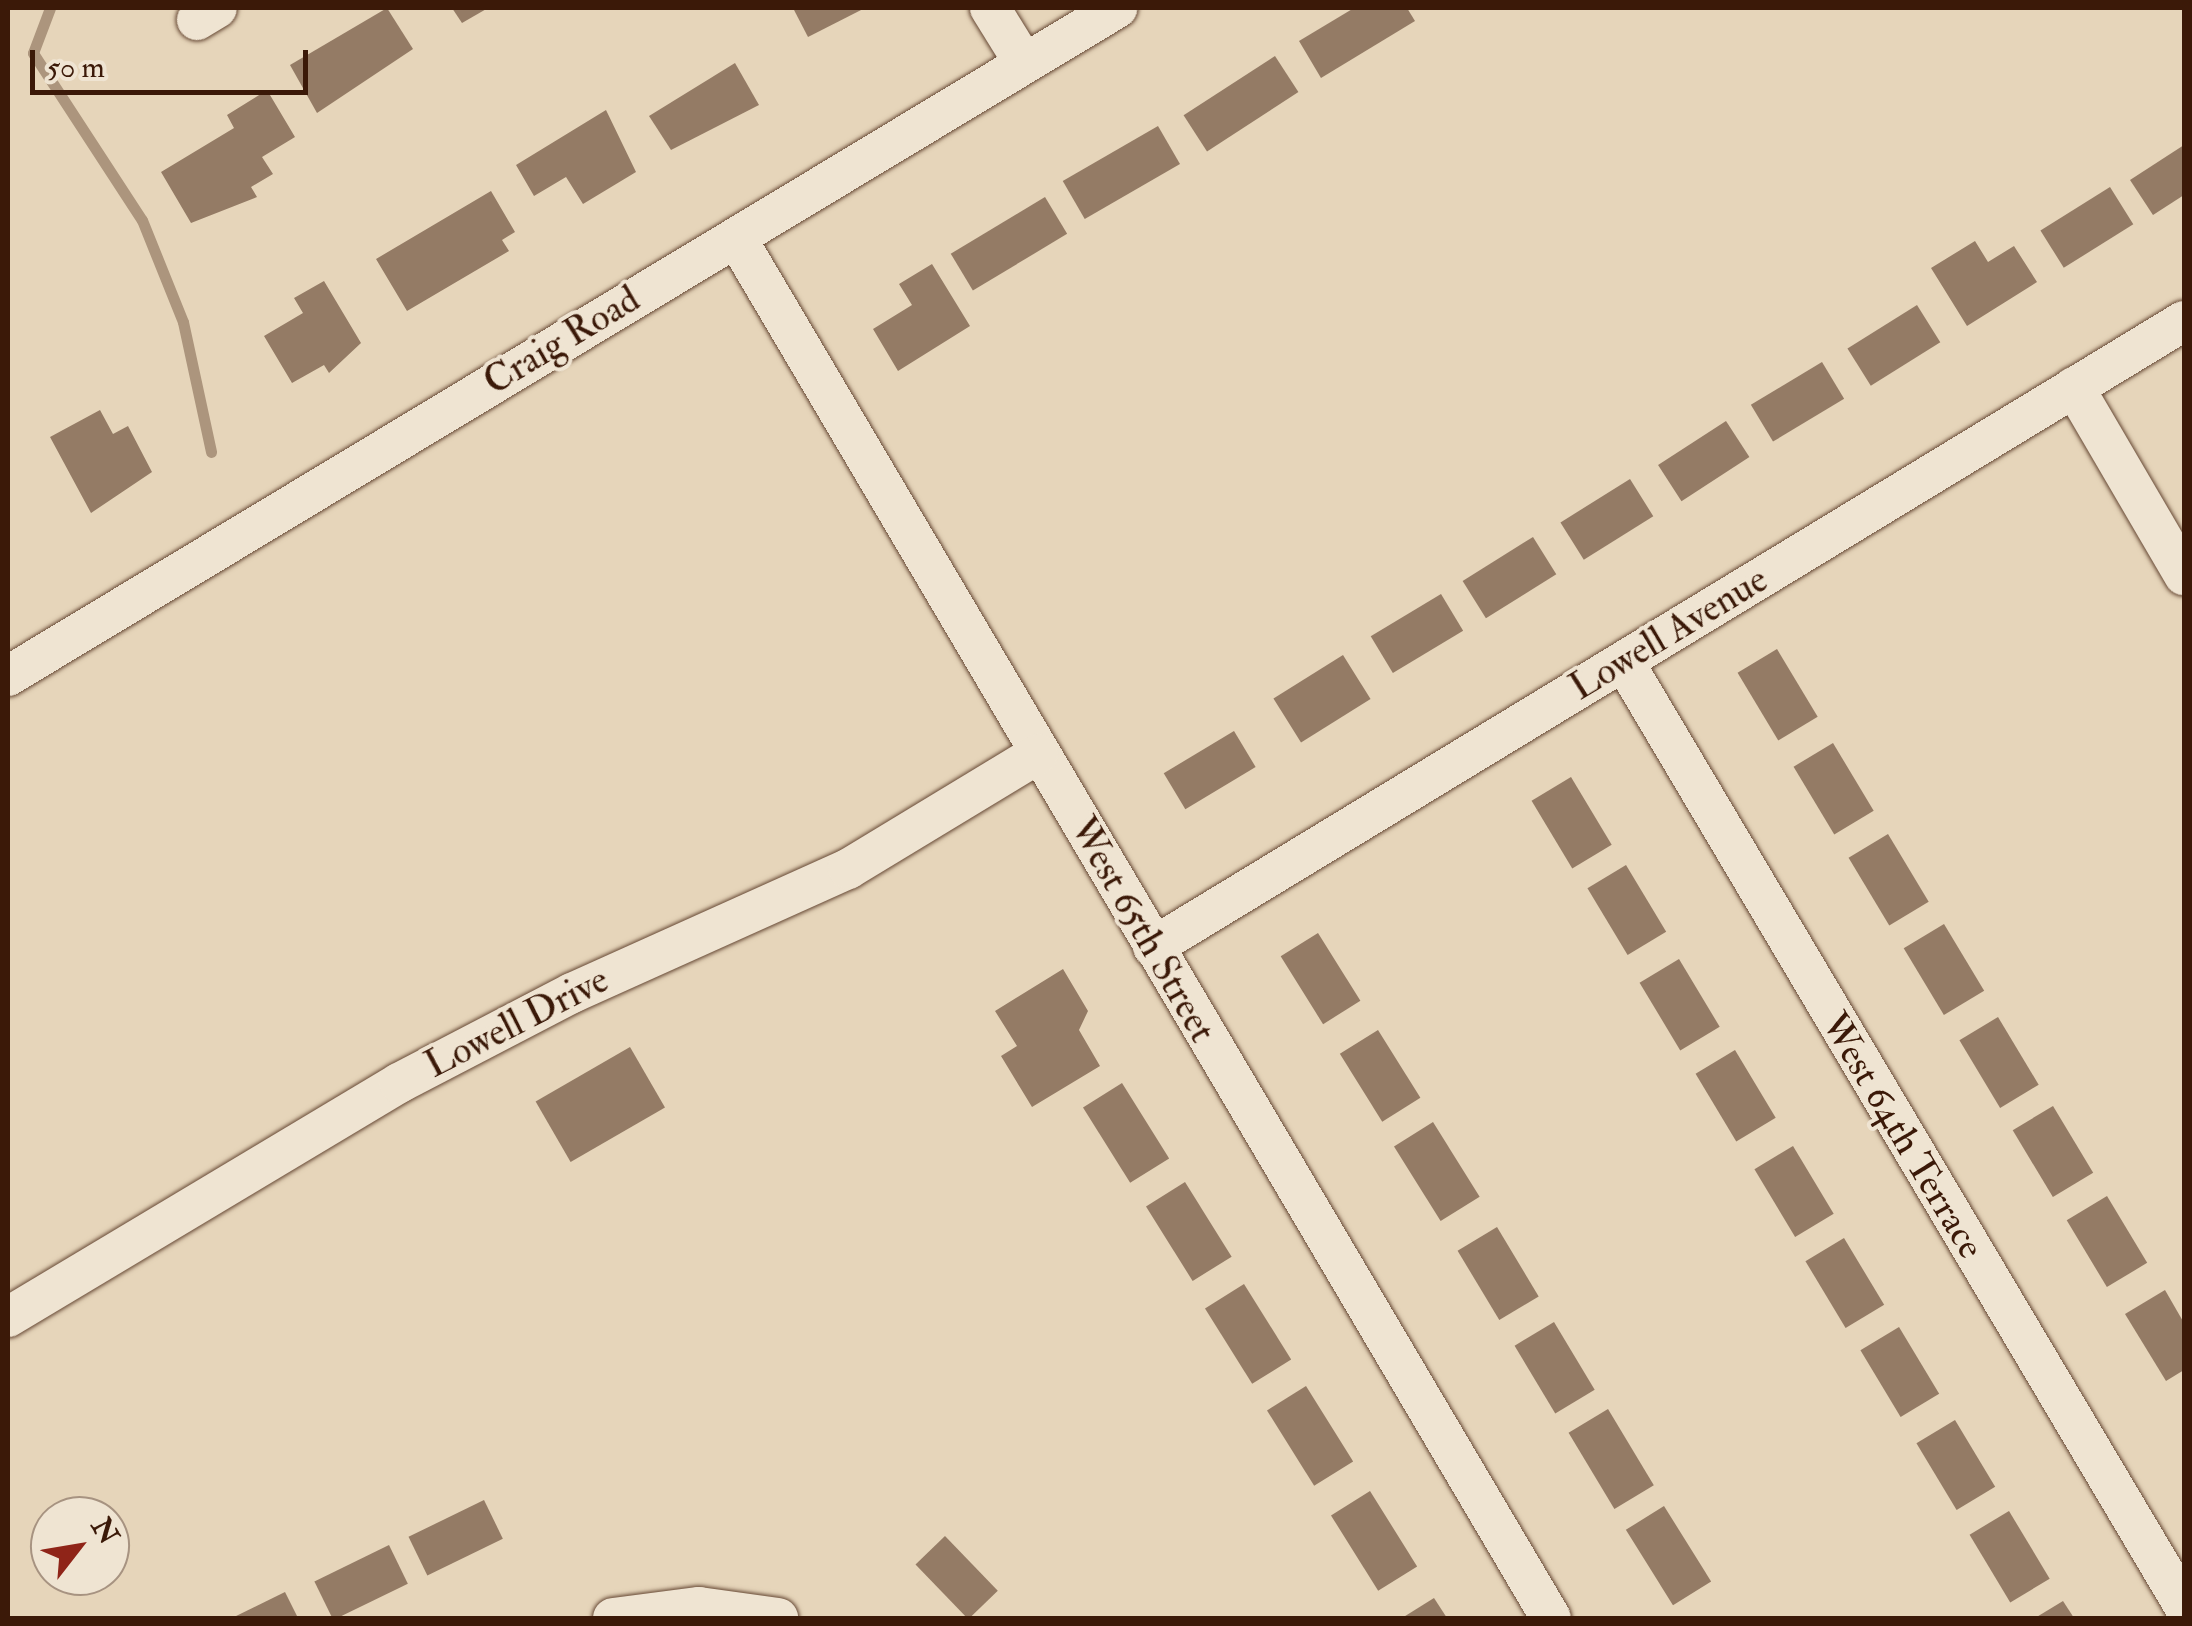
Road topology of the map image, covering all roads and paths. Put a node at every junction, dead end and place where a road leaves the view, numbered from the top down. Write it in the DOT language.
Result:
graph roads {
  1 [pos="990,8"];
  2 [pos="1117,8"];
  3 [pos="1024,63"];
  4 [pos="737,239"];
  5 [pos="2184,321"];
  6 [pos="2074,388"];
  7 [pos="2184,575"];
  8 [pos="1624,662"];
  9 [pos="8,676"];
  10 [pos="1038,754"];
  11 [pos="1153,947"];
  12 [pos="8,1317"];
  13 [pos="2184,1606"];
  14 [pos="769,1617"];
  15 [pos="612,1618"];
  16 [pos="1551,1618"];
  1 -- 3 [label="street"];
  2 -- 3 [label="street, Craig Road"];
  3 -- 4 [label="street, Craig Road"];
  4 -- 9 [label="street, Craig Road"];
  4 -- 10 [label="street, West 65th Street"];
  5 -- 6 [label="street, Lowell Avenue"];
  6 -- 7 [label="street"];
  6 -- 8 [label="street, Lowell Avenue"];
  8 -- 11 [label="street, Lowell Avenue"];
  8 -- 13 [label="street, West 64th Terrace"];
  10 -- 11 [label="street, West 65th Street"];
  10 -- 12 [label="street, Lowell Drive"];
  11 -- 16 [label="street, West 65th Street"];
  14 -- 15 [label="street"];
}
